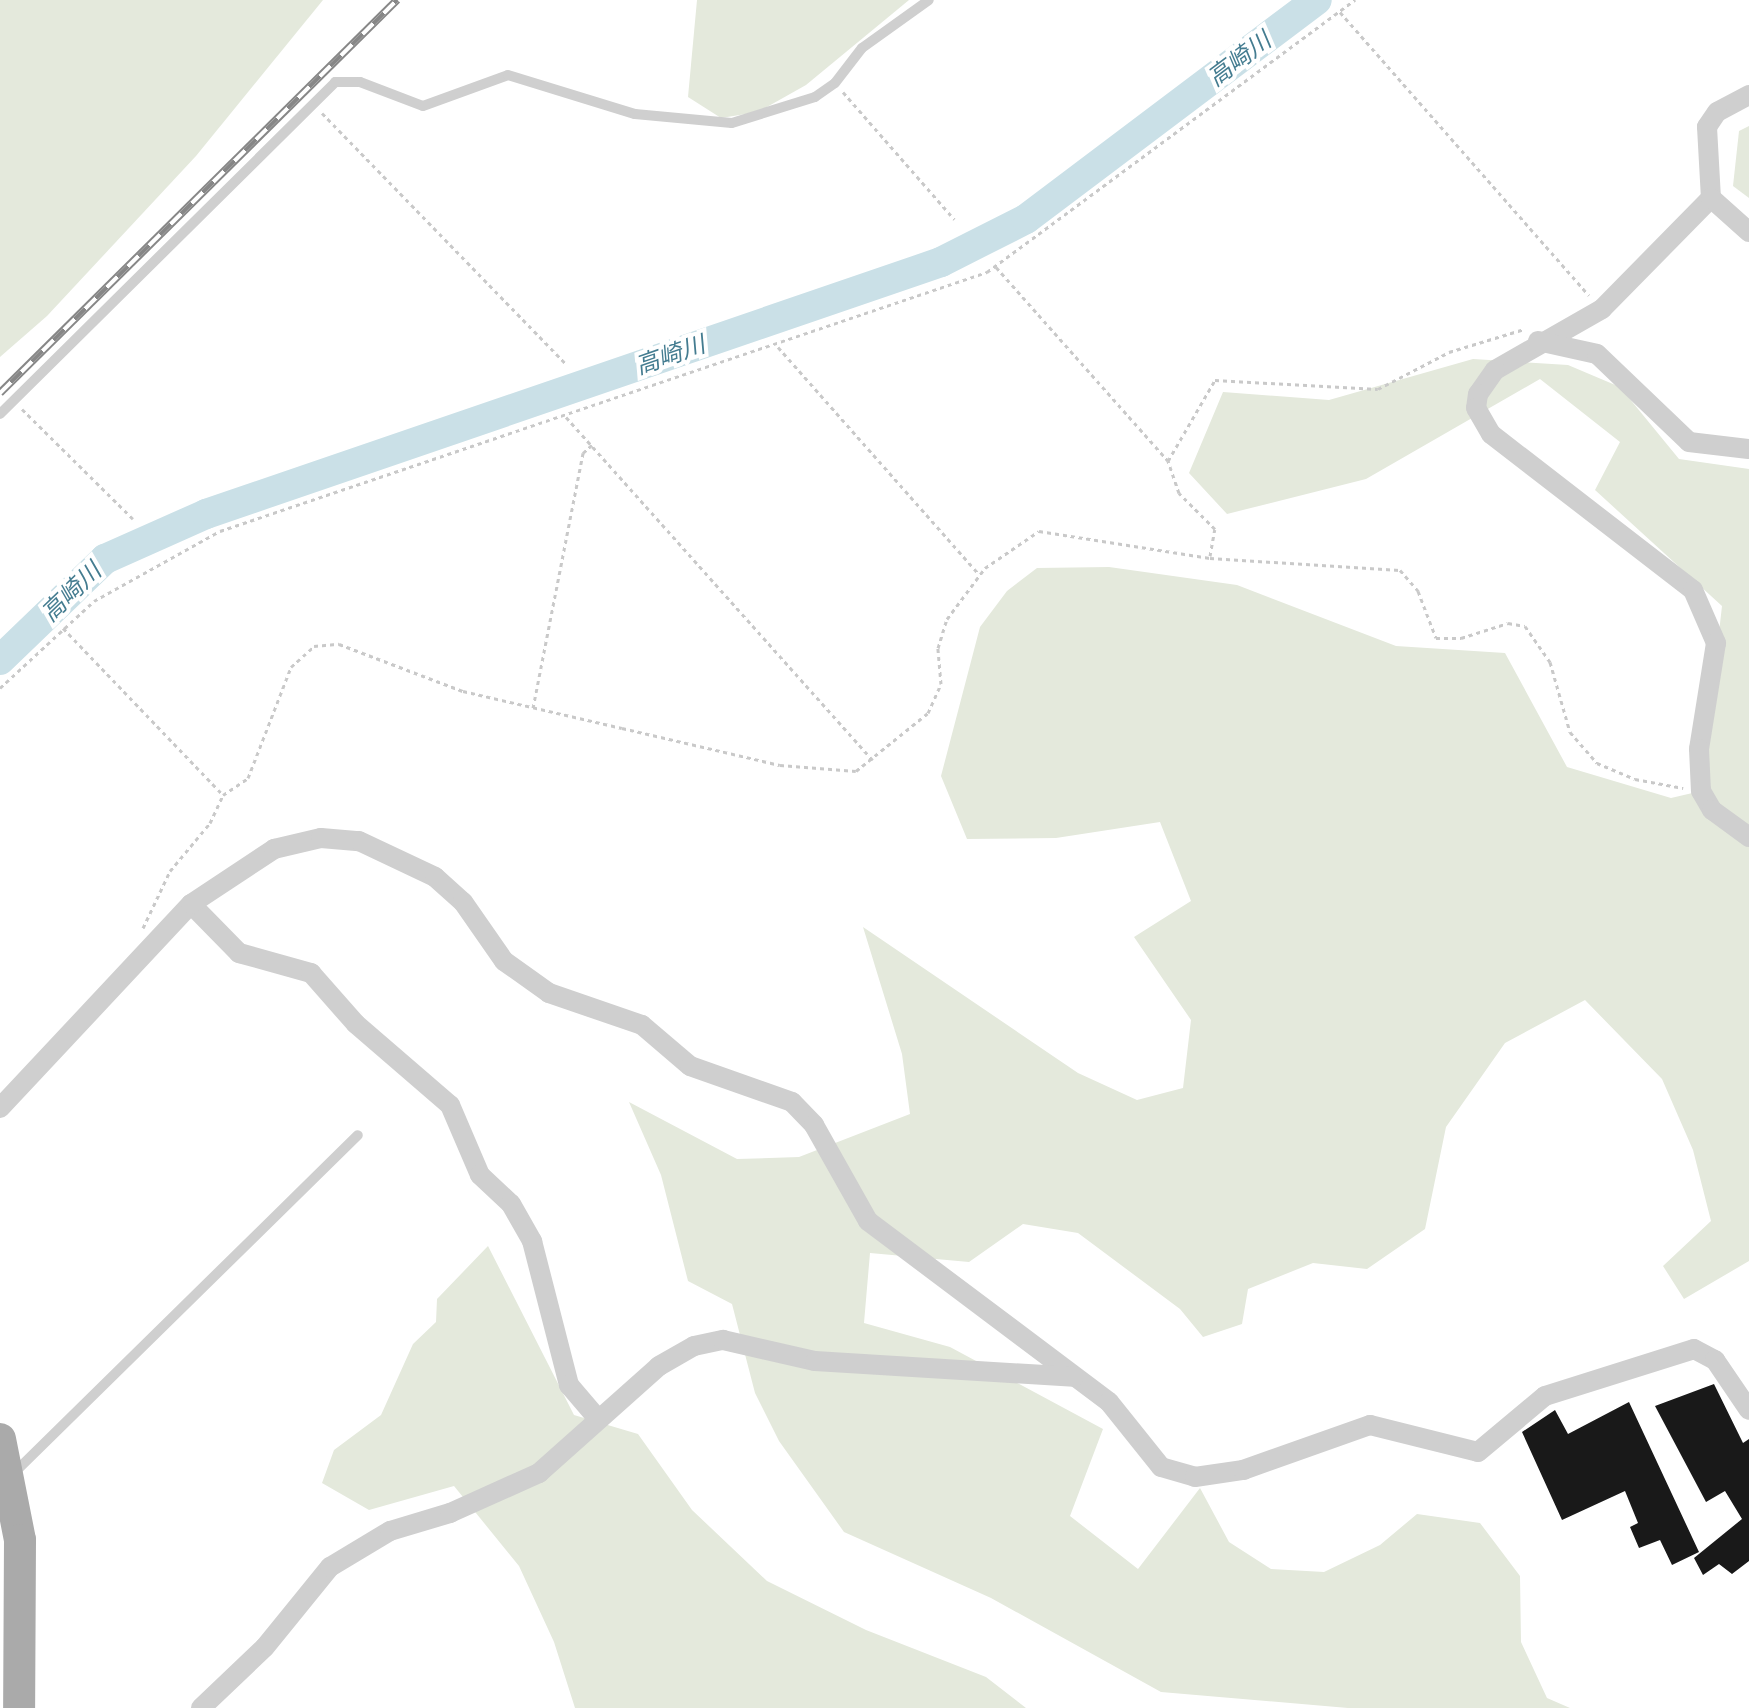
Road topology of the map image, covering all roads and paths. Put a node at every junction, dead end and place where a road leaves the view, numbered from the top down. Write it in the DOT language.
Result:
graph roads {
  1 [pos="929,0"];
  2 [pos="1355,0"];
  3 [pos="1339,11"];
  4 [pos="835,83"];
  5 [pos="1749,95"];
  6 [pos="313,105"];
  7 [pos="1711,198"];
  8 [pos="954,219"];
  9 [pos="1749,232"];
  10 [pos="996,267"];
  11 [pos="1602,309"];
  12 [pos="1534,335"];
  13 [pos="778,347"];
  14 [pos="565,363"];
  15 [pos="13,401"];
  16 [pos="0,414"];
  17 [pos="565,415"];
  18 [pos="592,445"];
  19 [pos="1749,449"];
  20 [pos="1168,461"];
  21 [pos="133,519"];
  22 [pos="1210,558"];
  23 [pos="979,574"];
  24 [pos="63,628"];
  25 [pos="0,688"];
  26 [pos="533,708"];
  27 [pos="873,760"];
  28 [pos="1701,791"];
  29 [pos="223,795"];
  30 [pos="1749,837"];
  31 [pos="191,904"];
  32 [pos="140,955"];
  33 [pos="0,1108"];
  34 [pos="358,1135"];
  35 [pos="1074,1377"];
  36 [pos="1749,1410"];
  37 [pos="598,1419"];
  38 [pos="0,1439"];
  39 [pos="10,1478"];
  40 [pos="19,1708"];
  41 [pos="201,1708"];
  1 -- 4 [label="lane"];
  2 -- 3 [label="path"];
  3 -- 10 [label="path"];
  3 -- 11 [label="path"];
  4 -- 6 [label="lane"];
  4 -- 8 [label="path"];
  5 -- 7 [label="street"];
  6 -- 14 [label="path"];
  6 -- 15 [label="lane"];
  7 -- 9 [label="street"];
  7 -- 11 [label="street"];
  10 -- 13 [label="path"];
  10 -- 20 [label="path"];
  11 -- 12 [label="street"];
  12 -- 19 [label="street"];
  12 -- 20 [label="path"];
  12 -- 28 [label="street"];
  13 -- 17 [label="path"];
  13 -- 23 [label="path"];
  15 -- 16 [label="lane"];
  15 -- 21 [label="path"];
  17 -- 18 [label="path"];
  17 -- 24 [label="path"];
  18 -- 26 [label="path"];
  18 -- 27 [label="path"];
  20 -- 22 [label="path"];
  22 -- 23 [label="path"];
  22 -- 28 [label="path"];
  23 -- 27 [label="path"];
  24 -- 25 [label="path"];
  24 -- 29 [label="path"];
  26 -- 27 [label="path"];
  26 -- 29 [label="path"];
  28 -- 30 [label="street"];
  29 -- 32 [label="path"];
  31 -- 32 [label="street"];
  31 -- 35 [label="street"];
  31 -- 37 [label="street"];
  32 -- 33 [label="street"];
  34 -- 39 [label="lane"];
  35 -- 36 [label="street"];
  35 -- 37 [label="street"];
  37 -- 41 [label="street"];
  38 -- 39 [label="main road"];
  39 -- 40 [label="main road"];
}
